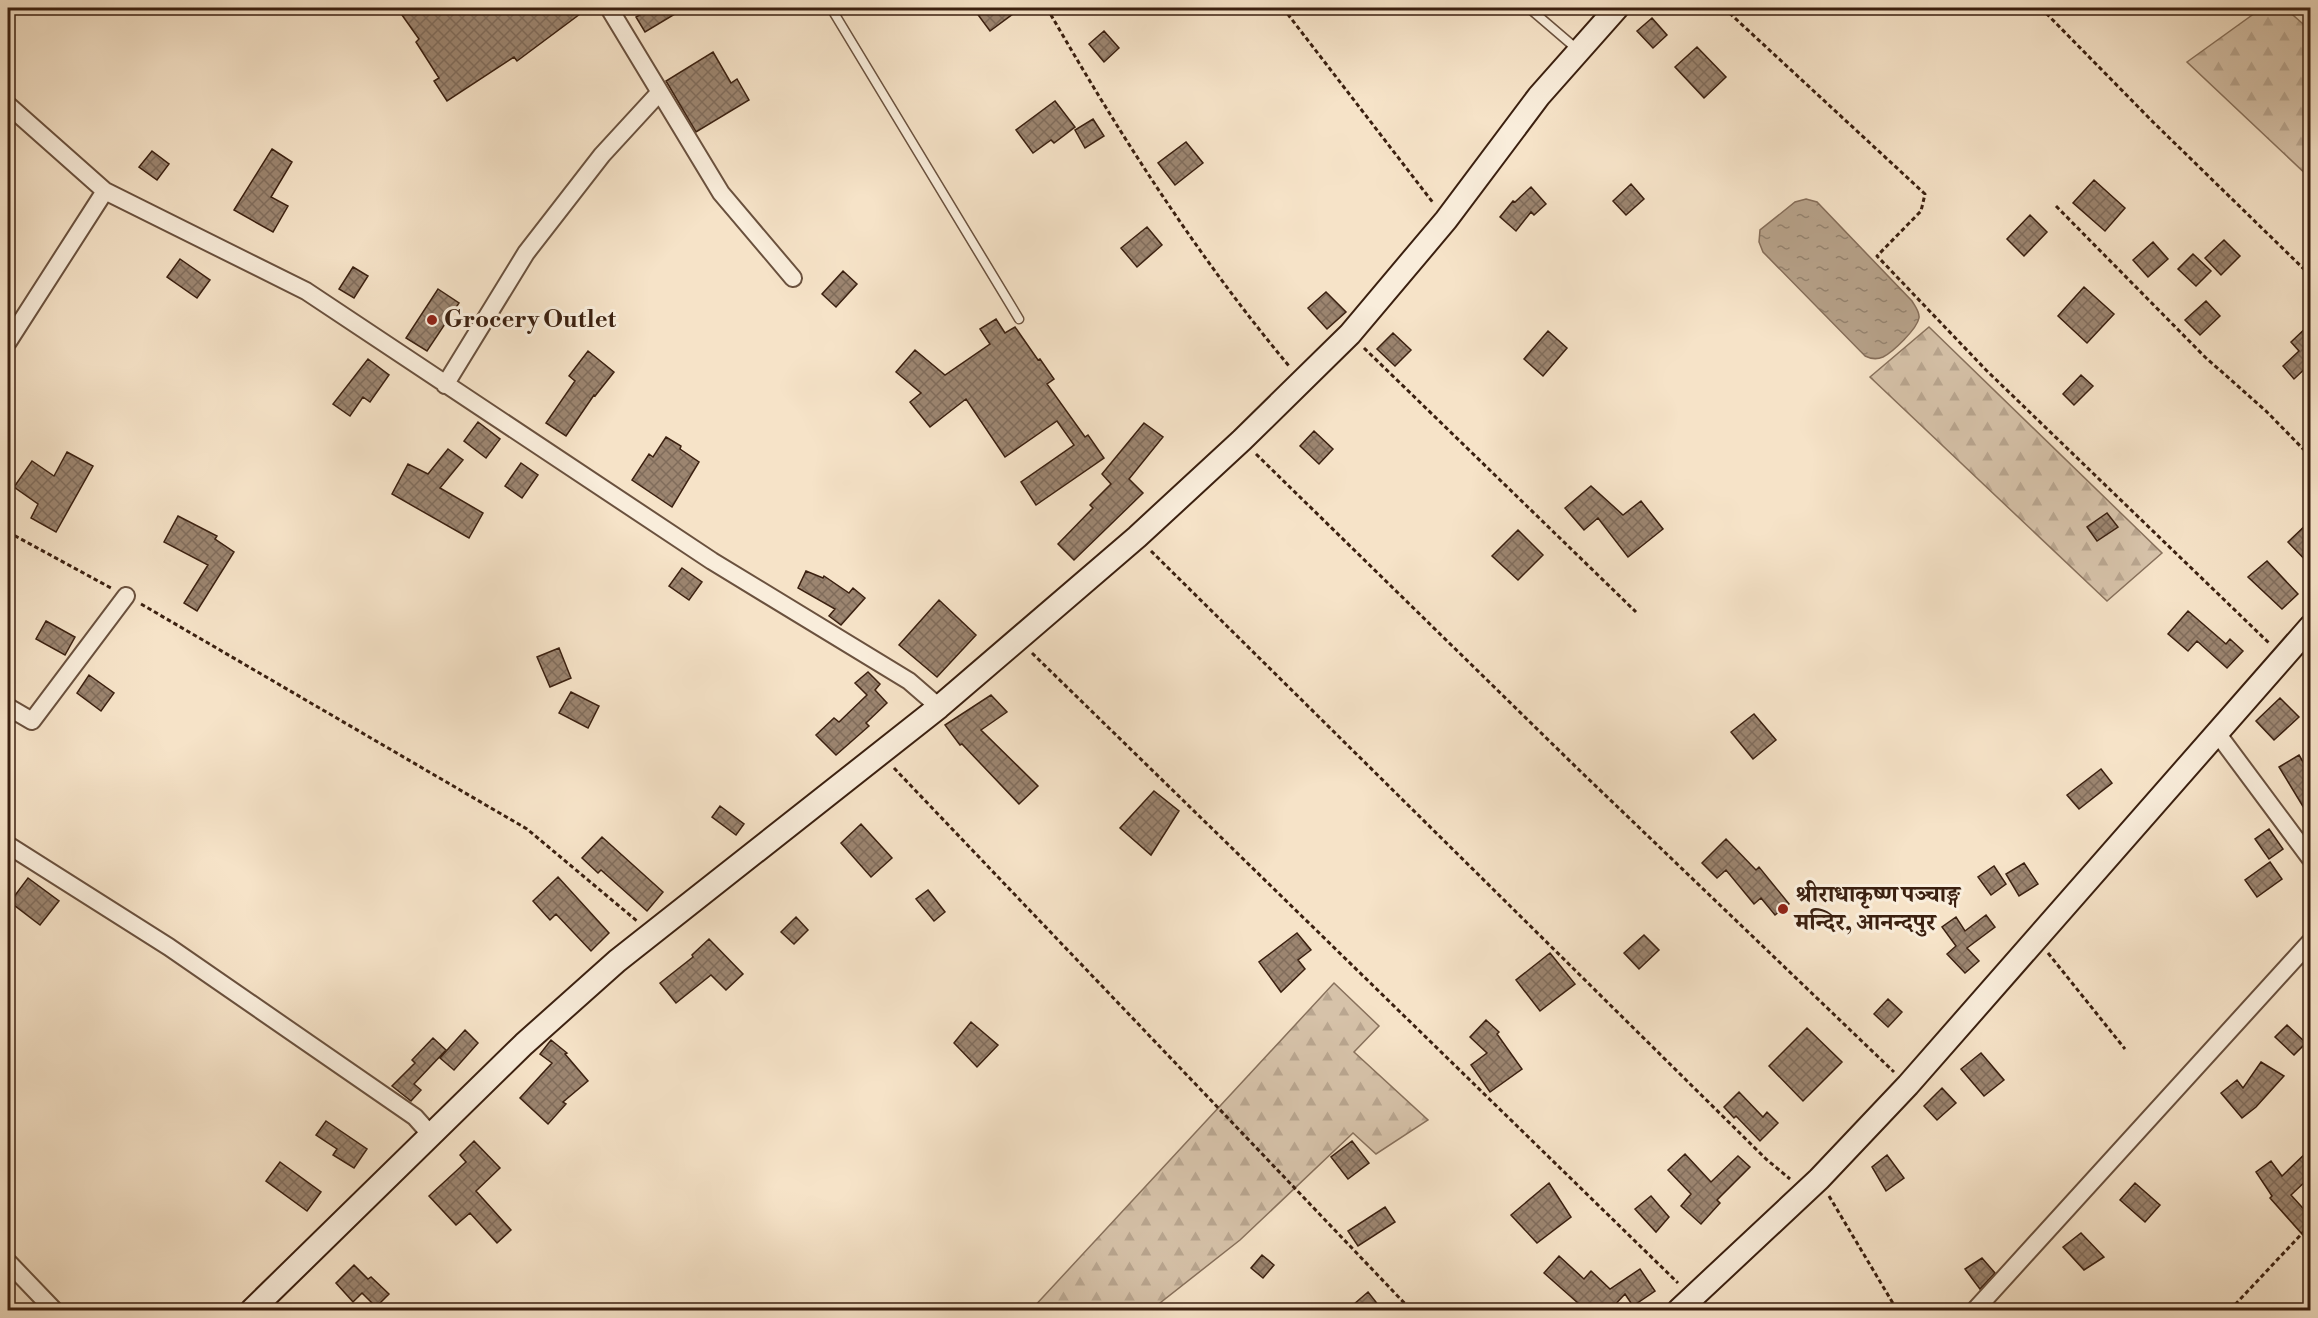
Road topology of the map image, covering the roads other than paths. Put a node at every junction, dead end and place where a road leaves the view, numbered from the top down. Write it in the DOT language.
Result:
graph roads {
  1 [pos="609,8"];
  2 [pos="831,8"];
  3 [pos="1529,8"];
  4 [pos="1617,8"];
  5 [pos="1579,51"];
  6 [pos="659,93"];
  7 [pos="8,105"];
  8 [pos="105,191"];
  9 [pos="793,278"];
  10 [pos="1019,319"];
  11 [pos="8,342"];
  12 [pos="445,385"];
  13 [pos="126,596"];
  14 [pos="2310,627"];
  15 [pos="939,707"];
  16 [pos="8,709"];
  17 [pos="2217,733"];
  18 [pos="8,845"];
  19 [pos="2310,858"];
  20 [pos="2310,942"];
  21 [pos="431,1135"];
  22 [pos="8,1262"];
  23 [pos="1686,1304"];
  24 [pos="54,1311"];
  25 [pos="252,1311"];
  26 [pos="1975,1311"];
  1 -- 6 [label="street"];
  2 -- 10 [label="lane"];
  3 -- 5 [label="lane"];
  4 -- 5 [label="street"];
  5 -- 15 [label="street"];
  6 -- 9 [label="street"];
  6 -- 12 [label="street"];
  7 -- 8 [label="street"];
  8 -- 11 [label="street"];
  8 -- 12 [label="street"];
  12 -- 15 [label="street"];
  13 -- 16 [label="street"];
  14 -- 17 [label="street"];
  15 -- 21 [label="street"];
  17 -- 19 [label="street"];
  17 -- 23 [label="street"];
  18 -- 21 [label="street"];
  20 -- 26 [label="street"];
  21 -- 25 [label="street"];
  22 -- 24 [label="street"];
}
